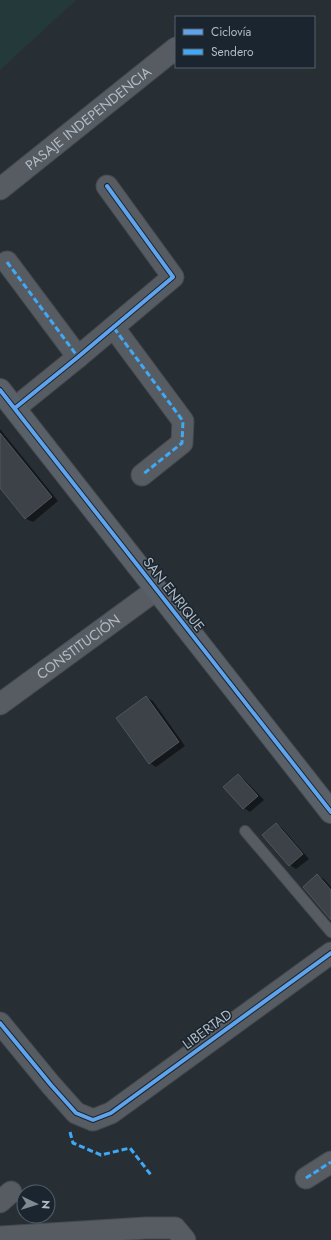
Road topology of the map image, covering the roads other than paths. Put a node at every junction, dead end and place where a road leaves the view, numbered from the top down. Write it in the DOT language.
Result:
graph roads {
  1 [pos="175,49"];
  2 [pos="107,186"];
  3 [pos="0,189"];
  4 [pos="7,262"];
  5 [pos="114,328"];
  6 [pos="78,357"];
  7 [pos="0,390"];
  8 [pos="15,408"];
  9 [pos="142,475"];
  10 [pos="156,590"];
  11 [pos="0,704"];
  12 [pos="331,812"];
  13 [pos="245,831"];
  14 [pos="331,932"];
  15 [pos="331,953"];
  16 [pos="0,1023"];
  17 [pos="331,1162"];
  18 [pos="306,1178"];
  19 [pos="180,1234"];
  20 [pos="0,1237"];
  1 -- 3 [label="street, PASAJE INDEPENDENCIA"];
  2 -- 5 [label="street"];
  4 -- 6 [label="street"];
  5 -- 6 [label="street"];
  5 -- 9 [label="street"];
  6 -- 8 [label="street"];
  7 -- 8 [label="street, SAN ENRIQUE"];
  8 -- 10 [label="street, SAN ENRIQUE"];
  10 -- 11 [label="street, CONSTITUCIÓN"];
  10 -- 12 [label="street, SAN ENRIQUE"];
  13 -- 14 [label="lane"];
  15 -- 16 [label="street, LIBERTAD"];
  17 -- 18 [label="street"];
  19 -- 20 [label="street"];
}
